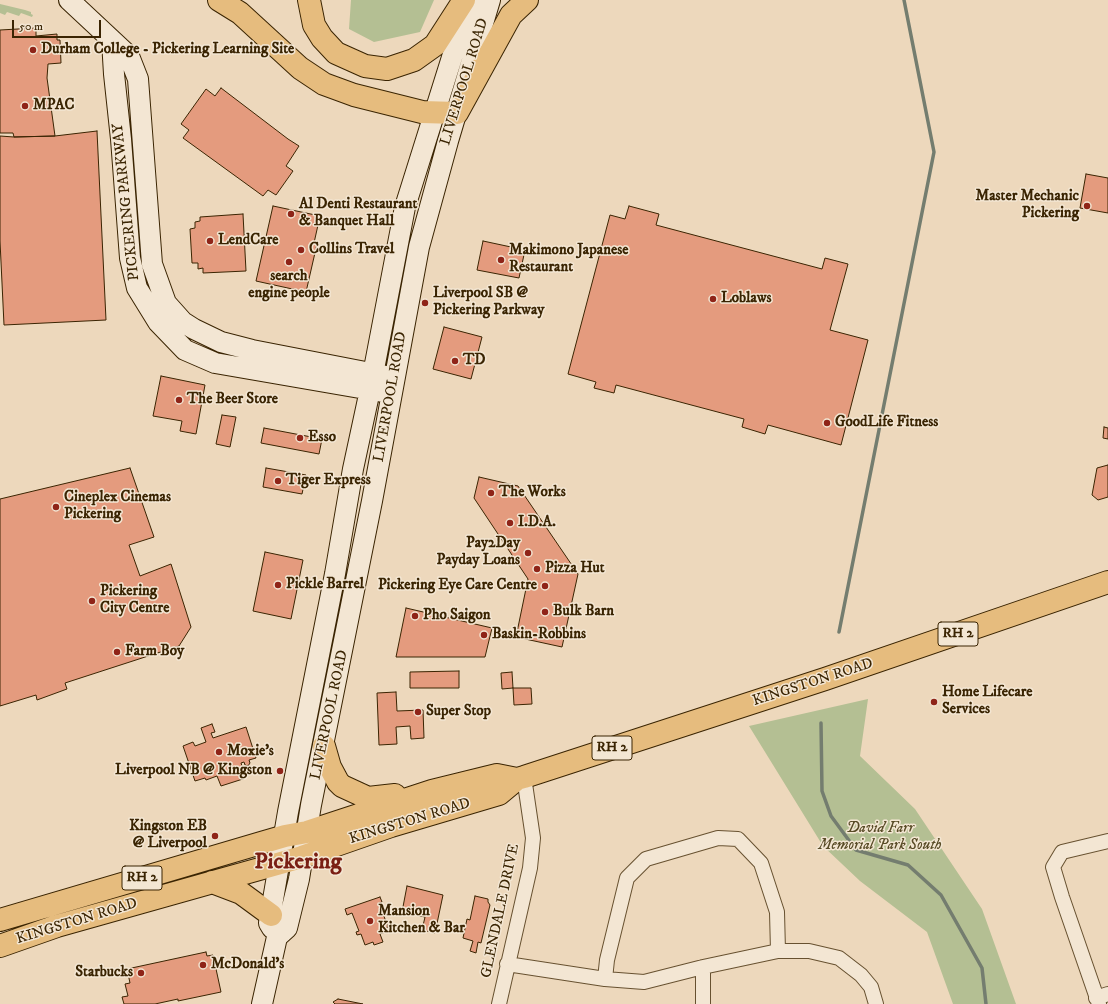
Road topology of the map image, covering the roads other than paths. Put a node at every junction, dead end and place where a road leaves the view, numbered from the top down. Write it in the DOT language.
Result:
graph roads {
  1 [pos="69,0"];
  2 [pos="220,0"];
  3 [pos="309,0"];
  4 [pos="464,0"];
  5 [pos="470,0"];
  6 [pos="490,0"];
  7 [pos="527,0"];
  8 [pos="434,112"];
  9 [pos="464,114"];
  10 [pos="371,382"];
  11 [pos="393,386"];
  12 [pos="1108,582"];
  13 [pos="324,746"];
  14 [pos="520,778"];
  15 [pos="432,791"];
  16 [pos="307,832"];
  17 [pos="285,836"];
  18 [pos="1108,841"];
  19 [pos="302,857"];
  20 [pos="280,863"];
  21 [pos="212,882"];
  22 [pos="271,915"];
  23 [pos="0,920"];
  24 [pos="277,937"];
  25 [pos="0,946"];
  26 [pos="778,951"];
  27 [pos="507,964"];
  28 [pos="703,967"];
  29 [pos="605,979"];
  30 [pos="1101,999"];
  31 [pos="262,1004"];
  32 [pos="499,1004"];
  33 [pos="703,1004"];
  34 [pos="876,1004"];
  1 -- 10 [label="main road, PICKERING PARKWAY"];
  2 -- 8 [label="main road"];
  3 -- 4 [label="main road"];
  5 -- 8 [label="main road, LIVERPOOL ROAD"];
  6 -- 9 [label="main road, LIVERPOOL ROAD"];
  7 -- 9 [label="main road"];
  8 -- 9 [label="main road"];
  8 -- 10 [label="main road, LIVERPOOL ROAD"];
  9 -- 11 [label="main road, LIVERPOOL ROAD"];
  10 -- 11 [label="main road, PICKERING PARKWAY"];
  10 -- 17 [label="main road, LIVERPOOL ROAD"];
  11 -- 13 [label="main road, LIVERPOOL ROAD"];
  12 -- 14 [label="main road, KINGSTON ROAD / RH 2"];
  13 -- 15 [label="main road"];
  13 -- 16 [label="main road, LIVERPOOL ROAD"];
  14 -- 15 [label="main road, KINGSTON ROAD / RH 2"];
  14 -- 19 [label="main road, KINGSTON ROAD / RH 2"];
  14 -- 27 [label="street, GLENDALE DRIVE"];
  15 -- 16 [label="main road, KINGSTON ROAD / RH 2"];
  16 -- 17 [label="main road, KINGSTON ROAD / RH 2"];
  16 -- 19 [label="main road, LIVERPOOL ROAD"];
  17 -- 20 [label="main road, LIVERPOOL ROAD"];
  17 -- 23 [label="main road, KINGSTON ROAD / RH 2"];
  18 -- 30 [label="street"];
  19 -- 20 [label="main road, KINGSTON ROAD / RH 2"];
  19 -- 24 [label="main road, LIVERPOOL ROAD"];
  20 -- 21 [label="main road, KINGSTON ROAD / RH 2"];
  20 -- 22 [label="main road, LIVERPOOL ROAD"];
  21 -- 22 [label="main road"];
  21 -- 25 [label="main road, KINGSTON ROAD / RH 2"];
  22 -- 24 [label="main road, LIVERPOOL ROAD"];
  24 -- 31 [label="main road, LIVERPOOL ROAD"];
  26 -- 28 [label="street"];
  26 -- 29 [label="street"];
  26 -- 34 [label="street"];
  27 -- 29 [label="street"];
  27 -- 32 [label="street, GLENDALE DRIVE"];
  28 -- 29 [label="street"];
  28 -- 33 [label="street"];
}
